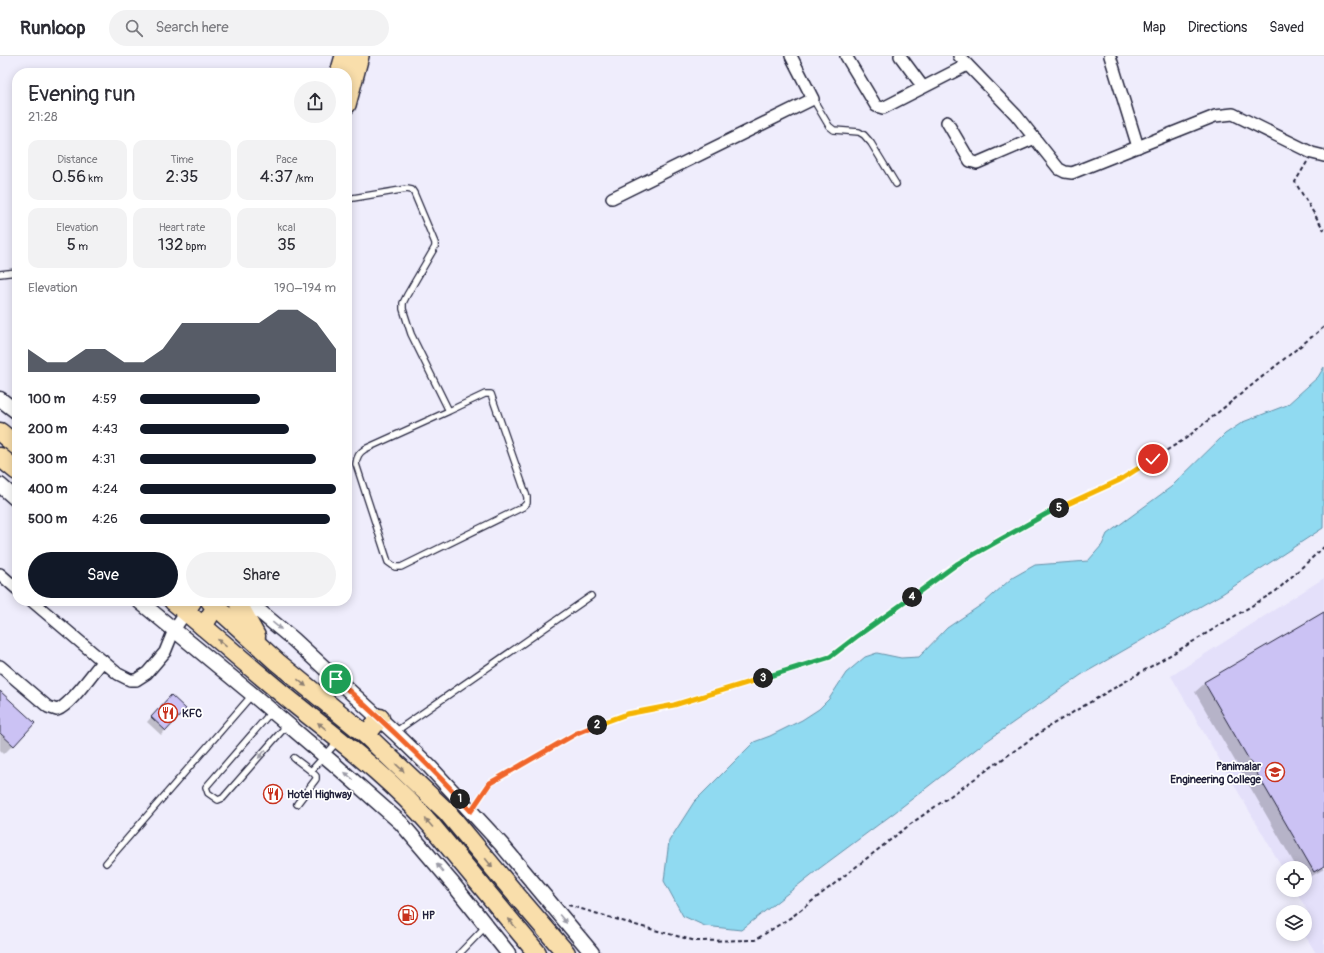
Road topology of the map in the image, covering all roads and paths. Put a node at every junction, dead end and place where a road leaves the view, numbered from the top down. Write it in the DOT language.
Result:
graph roads {
  1 [pos="344,56"];
  2 [pos="360,56"];
  3 [pos="791,56"];
  4 [pos="846,56"];
  5 [pos="900,56"];
  6 [pos="959,56"];
  7 [pos="1110,56"];
  8 [pos="967,65"];
  9 [pos="340,68"];
  10 [pos="352,86"];
  11 [pos="923,87"];
  12 [pos="813,99"];
  13 [pos="947,122"];
  14 [pos="1034,138"];
  15 [pos="1138,146"];
  16 [pos="1312,153"];
  17 [pos="1324,156"];
  18 [pos="896,184"];
  19 [pos="352,198"];
  20 [pos="612,198"];
  21 [pos="1324,230"];
  22 [pos="12,273"];
  23 [pos="0,274"];
  24 [pos="1324,327"];
  25 [pos="0,399"];
  26 [pos="12,408"];
  27 [pos="449,411"];
  28 [pos="0,432"];
  29 [pos="12,442"];
  30 [pos="0,457"];
  31 [pos="12,467"];
  32 [pos="0,486"];
  33 [pos="12,496"];
  34 [pos="1324,547"];
  35 [pos="0,574"];
  36 [pos="12,585"];
  37 [pos="591,596"];
  38 [pos="38,606"];
  39 [pos="145,606"];
  40 [pos="184,606"];
  41 [pos="185,606"];
  42 [pos="214,606"];
  43 [pos="218,606"];
  44 [pos="240,606"];
  45 [pos="253,606"];
  46 [pos="203,627"];
  47 [pos="174,630"];
  48 [pos="102,660"];
  49 [pos="277,662"];
  50 [pos="0,666"];
  51 [pos="252,694"];
  52 [pos="272,711"];
  53 [pos="380,718"];
  54 [pos="288,724"];
  55 [pos="395,733"];
  56 [pos="366,735"];
  57 [pos="339,740"];
  58 [pos="325,756"];
  59 [pos="294,758"];
  60 [pos="311,771"];
  61 [pos="298,804"];
  62 [pos="471,811"];
  63 [pos="106,863"];
  64 [pos="567,904"];
  65 [pos="486,925"];
  66 [pos="460,953"];
  67 [pos="508,953"];
  68 [pos="536,953"];
  69 [pos="566,953"];
  70 [pos="592,953"];
  1 -- 9 [label="main road"];
  2 -- 10 [label="main road"];
  3 -- 12 [label="street"];
  4 -- 11 [label="street"];
  5 -- 11 [label="street"];
  6 -- 8 [label="street"];
  7 -- 15 [label="street"];
  8 -- 11 [label="street"];
  8 -- 14 [label="street"];
  12 -- 18 [label="lane"];
  12 -- 20 [label="street"];
  13 -- 14 [label="street"];
  14 -- 15 [label="street"];
  15 -- 16 [label="street"];
  16 -- 17 [label="street"];
  16 -- 21 [label="path"];
  19 -- 27 [label="lane"];
  22 -- 23 [label="lane"];
  24 -- 62 [label="path"];
  25 -- 26 [label="street"];
  27 -- 27 [label="lane"];
  28 -- 29 [label="highway"];
  30 -- 31 [label="highway"];
  32 -- 33 [label="street"];
  34 -- 64 [label="path"];
  35 -- 36 [label="street"];
  37 -- 55 [label="lane"];
  38 -- 48 [label="street"];
  39 -- 47 [label="street"];
  40 -- 47 [label="street"];
  41 -- 46 [label="highway"];
  42 -- 46 [label="main road"];
  43 -- 49 [label="highway"];
  44 -- 49 [label="highway"];
  45 -- 53 [label="street, one-way"];
  57 -- 46 [label="highway, one-way"];
  47 -- 48 [label="street"];
  47 -- 51 [label="street"];
  48 -- 50 [label="street"];
  49 -- 56 [label="highway, one-way"];
  51 -- 52 [label="street"];
  51 -- 63 [label="lane"];
  52 -- 54 [label="street"];
  54 -- 52 [label="lane, one-way"];
  53 -- 55 [label="street"];
  53 -- 56 [label="highway"];
  54 -- 58 [label="street"];
  55 -- 62 [label="street"];
  56 -- 69 [label="highway, one-way"];
  57 -- 58 [label="lane"];
  68 -- 57 [label="highway, one-way"];
  58 -- 60 [label="lane"];
  65 -- 58 [label="street, one-way"];
  59 -- 60 [label="lane"];
  60 -- 61 [label="lane"];
  62 -- 70 [label="street, one-way"];
  65 -- 66 [label="lane"];
  65 -- 67 [label="street"];
}
